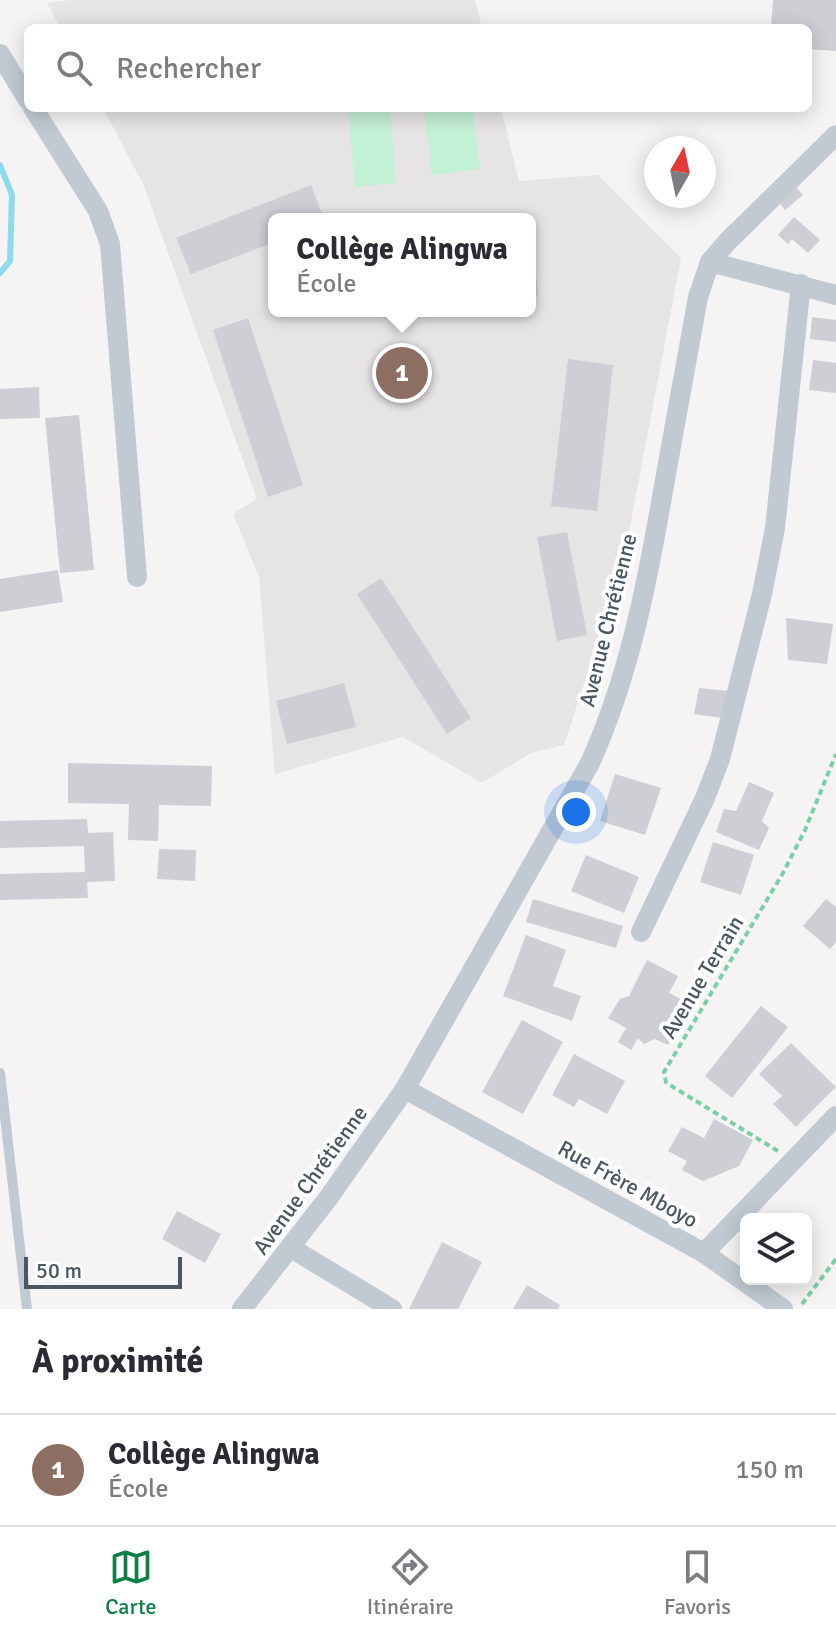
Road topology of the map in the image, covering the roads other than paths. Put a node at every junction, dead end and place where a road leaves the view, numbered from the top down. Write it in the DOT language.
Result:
graph roads {
  1 [pos="0,54"];
  2 [pos="24,93"];
  3 [pos="36,112"];
  4 [pos="836,135"];
  5 [pos="710,262"];
  6 [pos="801,284"];
  7 [pos="836,295"];
  8 [pos="137,577"];
  9 [pos="641,932"];
  10 [pos="0,1073"];
  11 [pos="405,1089"];
  12 [pos="836,1116"];
  13 [pos="291,1248"];
  14 [pos="704,1253"];
  15 [pos="27,1309"];
  16 [pos="242,1309"];
  17 [pos="392,1309"];
  18 [pos="783,1309"];
  1 -- 2 [label="street"];
  3 -- 8 [label="street"];
  4 -- 5 [label="street, Avenue Chrétienne"];
  5 -- 6 [label="street"];
  5 -- 11 [label="street, Avenue Chrétienne"];
  6 -- 7 [label="street"];
  6 -- 9 [label="street"];
  10 -- 15 [label="lane"];
  11 -- 13 [label="street, Avenue Chrétienne"];
  11 -- 14 [label="street, Rue Frère Mboyo"];
  12 -- 14 [label="street, Rue Frère Mboyo"];
  13 -- 16 [label="street, Avenue Chrétienne"];
  13 -- 17 [label="street"];
  14 -- 18 [label="street"];
}
